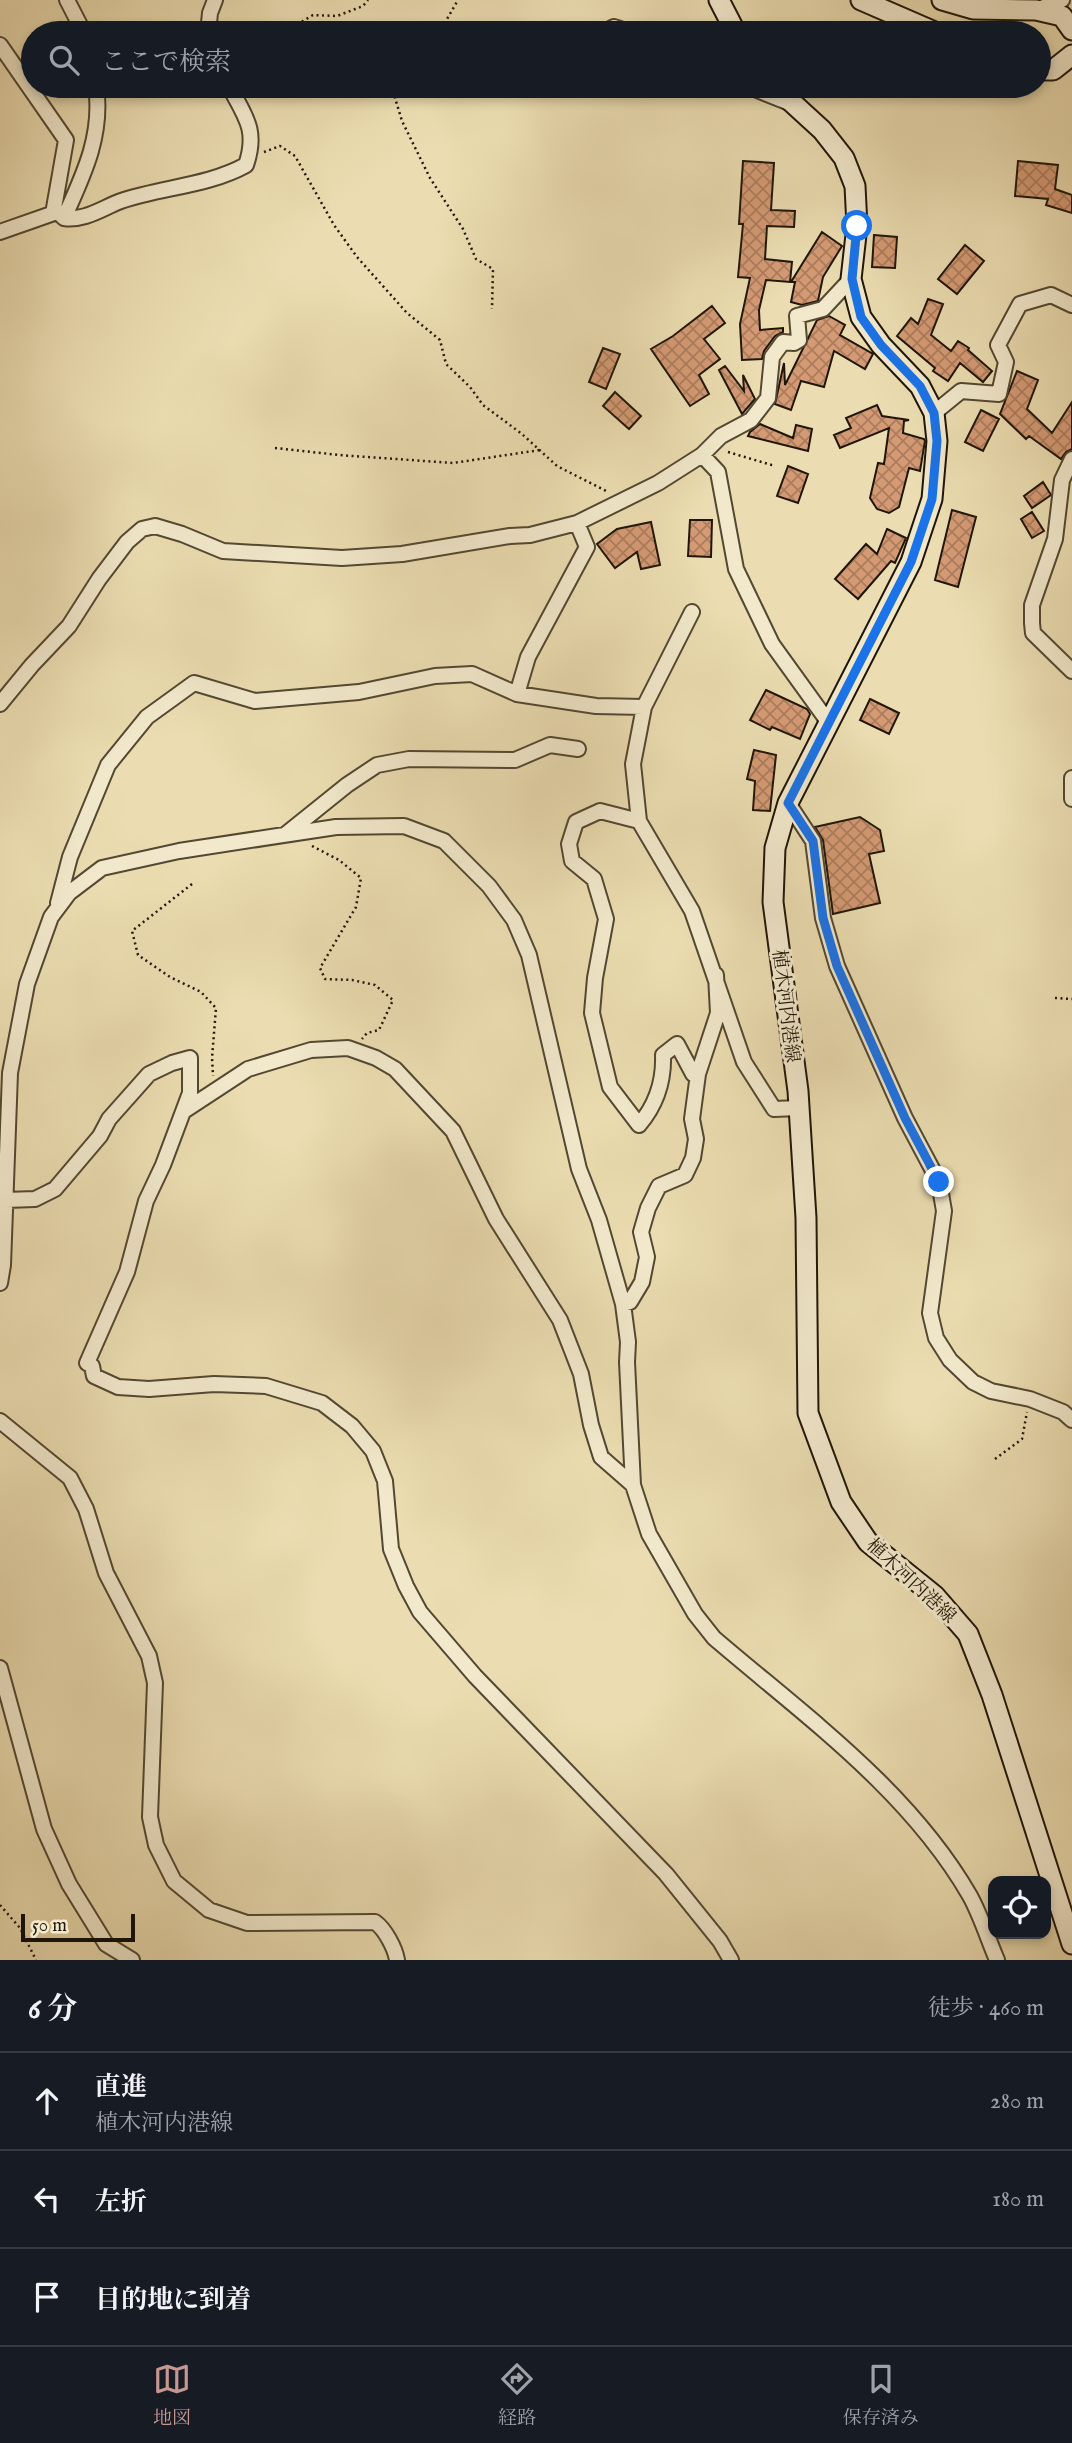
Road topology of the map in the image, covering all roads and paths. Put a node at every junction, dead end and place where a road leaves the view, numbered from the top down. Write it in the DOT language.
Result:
graph roads {
  1 [pos="67,0"];
  2 [pos="215,0"];
  3 [pos="368,0"];
  4 [pos="458,0"];
  5 [pos="719,0"];
  6 [pos="861,0"];
  7 [pos="942,0"];
  8 [pos="1062,0"];
  9 [pos="1036,10"];
  10 [pos="78,21"];
  11 [pos="209,21"];
  12 [pos="303,21"];
  13 [pos="446,21"];
  14 [pos="730,21"];
  15 [pos="909,21"];
  16 [pos="1072,30"];
  17 [pos="0,45"];
  18 [pos="1072,55"];
  19 [pos="1051,70"];
  20 [pos="21,75"];
  21 [pos="37,98"];
  22 [pos="96,98"];
  23 [pos="235,98"];
  24 [pos="395,98"];
  25 [pos="777,98"];
  26 [pos="787,98"];
  27 [pos="795,105"];
  28 [pos="249,158"];
  29 [pos="60,215"];
  30 [pos="0,232"];
  31 [pos="852,279"];
  32 [pos="1072,305"];
  33 [pos="492,309"];
  34 [pos="934,413"];
  35 [pos="275,448"];
  36 [pos="540,450"];
  37 [pos="702,455"];
  38 [pos="1072,459"];
  39 [pos="775,466"];
  40 [pos="624,500"];
  41 [pos="577,523"];
  42 [pos="692,612"];
  43 [pos="1072,671"];
  44 [pos="517,694"];
  45 [pos="0,705"];
  46 [pos="644,707"];
  47 [pos="829,723"];
  48 [pos="578,749"];
  49 [pos="1072,778"];
  50 [pos="1072,799"];
  51 [pos="788,803"];
  52 [pos="639,821"];
  53 [pos="285,835"];
  54 [pos="310,846"];
  55 [pos="192,884"];
  56 [pos="57,910"];
  57 [pos="716,975"];
  58 [pos="1055,999"];
  59 [pos="1072,999"];
  60 [pos="353,1050"];
  61 [pos="698,1074"];
  62 [pos="214,1089"];
  63 [pos="799,1108"];
  64 [pos="184,1111"];
  65 [pos="6,1200"];
  66 [pos="0,1283"];
  67 [pos="623,1304"];
  68 [pos="1030,1399"];
  69 [pos="1072,1420"];
  70 [pos="0,1421"];
  71 [pos="995,1459"];
  72 [pos="633,1485"];
  73 [pos="0,1668"];
  74 [pos="0,1905"];
  75 [pos="1072,1944"];
  76 [pos="36,1960"];
  77 [pos="132,1960"];
  78 [pos="397,1960"];
  79 [pos="731,1960"];
  80 [pos="997,1960"];
  1 -- 10 [label="street"];
  2 -- 11 [label="street"];
  3 -- 12 [label="path"];
  4 -- 13 [label="path"];
  5 -- 14 [label="main road"];
  6 -- 15 [label="main road"];
  7 -- 9 [label="main road"];
  8 -- 9 [label="street"];
  9 -- 16 [label="main road"];
  17 -- 20 [label="street"];
  18 -- 19 [label="main road"];
  21 -- 29 [label="street"];
  22 -- 29 [label="street"];
  23 -- 28 [label="street"];
  24 -- 33 [label="path"];
  25 -- 27 [label="street"];
  26 -- 27 [label="main road, 植木河内港線"];
  27 -- 31 [label="main road, 植木河内港線"];
  28 -- 29 [label="street"];
  28 -- 36 [label="path"];
  29 -- 30 [label="street"];
  31 -- 34 [label="main road, 植木河内港線"];
  31 -- 37 [label="street"];
  32 -- 34 [label="street"];
  34 -- 47 [label="main road, 植木河内港線"];
  35 -- 36 [label="path"];
  36 -- 40 [label="path"];
  37 -- 39 [label="path"];
  37 -- 40 [label="street"];
  37 -- 47 [label="street"];
  38 -- 43 [label="street"];
  40 -- 41 [label="street"];
  41 -- 44 [label="street"];
  41 -- 45 [label="street"];
  42 -- 46 [label="street"];
  44 -- 46 [label="street"];
  44 -- 56 [label="street"];
  46 -- 52 [label="street"];
  47 -- 51 [label="main road, 植木河内港線"];
  48 -- 53 [label="street"];
  49 -- 50 [label="street"];
  51 -- 63 [label="main road, 植木河内港線"];
  51 -- 68 [label="street"];
  52 -- 57 [label="street"];
  52 -- 61 [label="street"];
  53 -- 56 [label="street"];
  53 -- 67 [label="street"];
  54 -- 60 [label="path"];
  55 -- 62 [label="path"];
  56 -- 65 [label="street"];
  57 -- 61 [label="street"];
  57 -- 63 [label="street"];
  58 -- 59 [label="path"];
  60 -- 62 [label="street"];
  60 -- 72 [label="street"];
  61 -- 67 [label="street"];
  62 -- 64 [label="street"];
  63 -- 75 [label="main road, 植木河内港線"];
  64 -- 65 [label="street"];
  64 -- 79 [label="street"];
  65 -- 66 [label="street"];
  67 -- 72 [label="street"];
  68 -- 69 [label="street"];
  68 -- 71 [label="path"];
  70 -- 78 [label="street"];
  72 -- 80 [label="street"];
  73 -- 77 [label="street"];
  74 -- 76 [label="path"];
}
